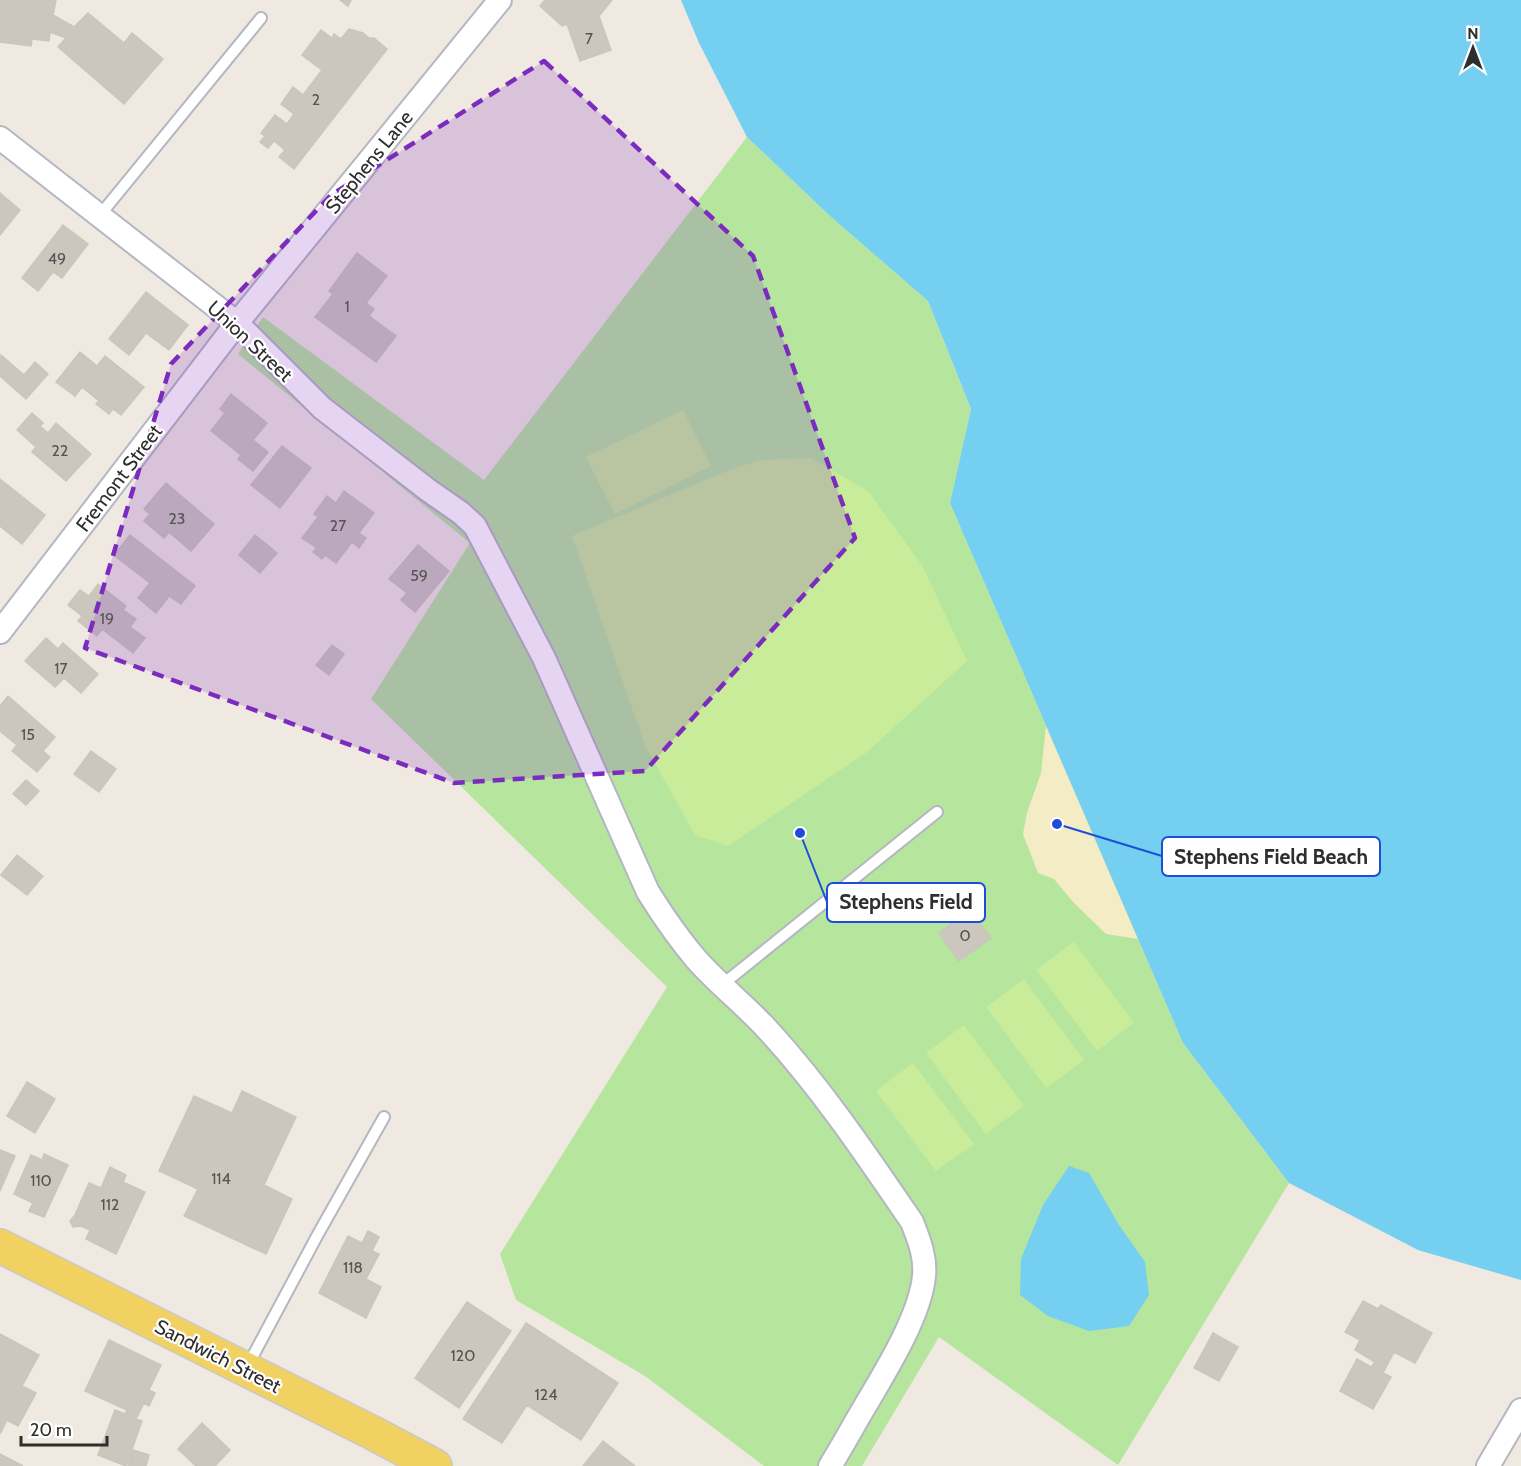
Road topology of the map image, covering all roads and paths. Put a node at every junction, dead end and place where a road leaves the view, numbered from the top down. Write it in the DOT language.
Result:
graph roads {
  1 [pos="500,0"];
  2 [pos="261,18"];
  3 [pos="0,138"];
  4 [pos="100,215"];
  5 [pos="237,323"];
  6 [pos="0,632"];
  7 [pos="937,812"];
  8 [pos="723,984"];
  9 [pos="384,1117"];
  10 [pos="0,1246"];
  11 [pos="245,1370"];
  12 [pos="1521,1410"];
  13 [pos="433,1465"];
  14 [pos="831,1466"];
  15 [pos="1488,1466"];
  1 -- 5 [label="street, Stephens Lane"];
  2 -- 4 [label="lane"];
  3 -- 4 [label="street, Union Street"];
  4 -- 5 [label="street, Union Street"];
  5 -- 6 [label="street, Fremont Street"];
  5 -- 8 [label="street, Union Street"];
  7 -- 8 [label="lane"];
  8 -- 14 [label="street, Union Street"];
  9 -- 11 [label="lane"];
  10 -- 11 [label="main road, Sandwich Street"];
  11 -- 13 [label="main road, Sandwich Street"];
  12 -- 15 [label="street"];
}
